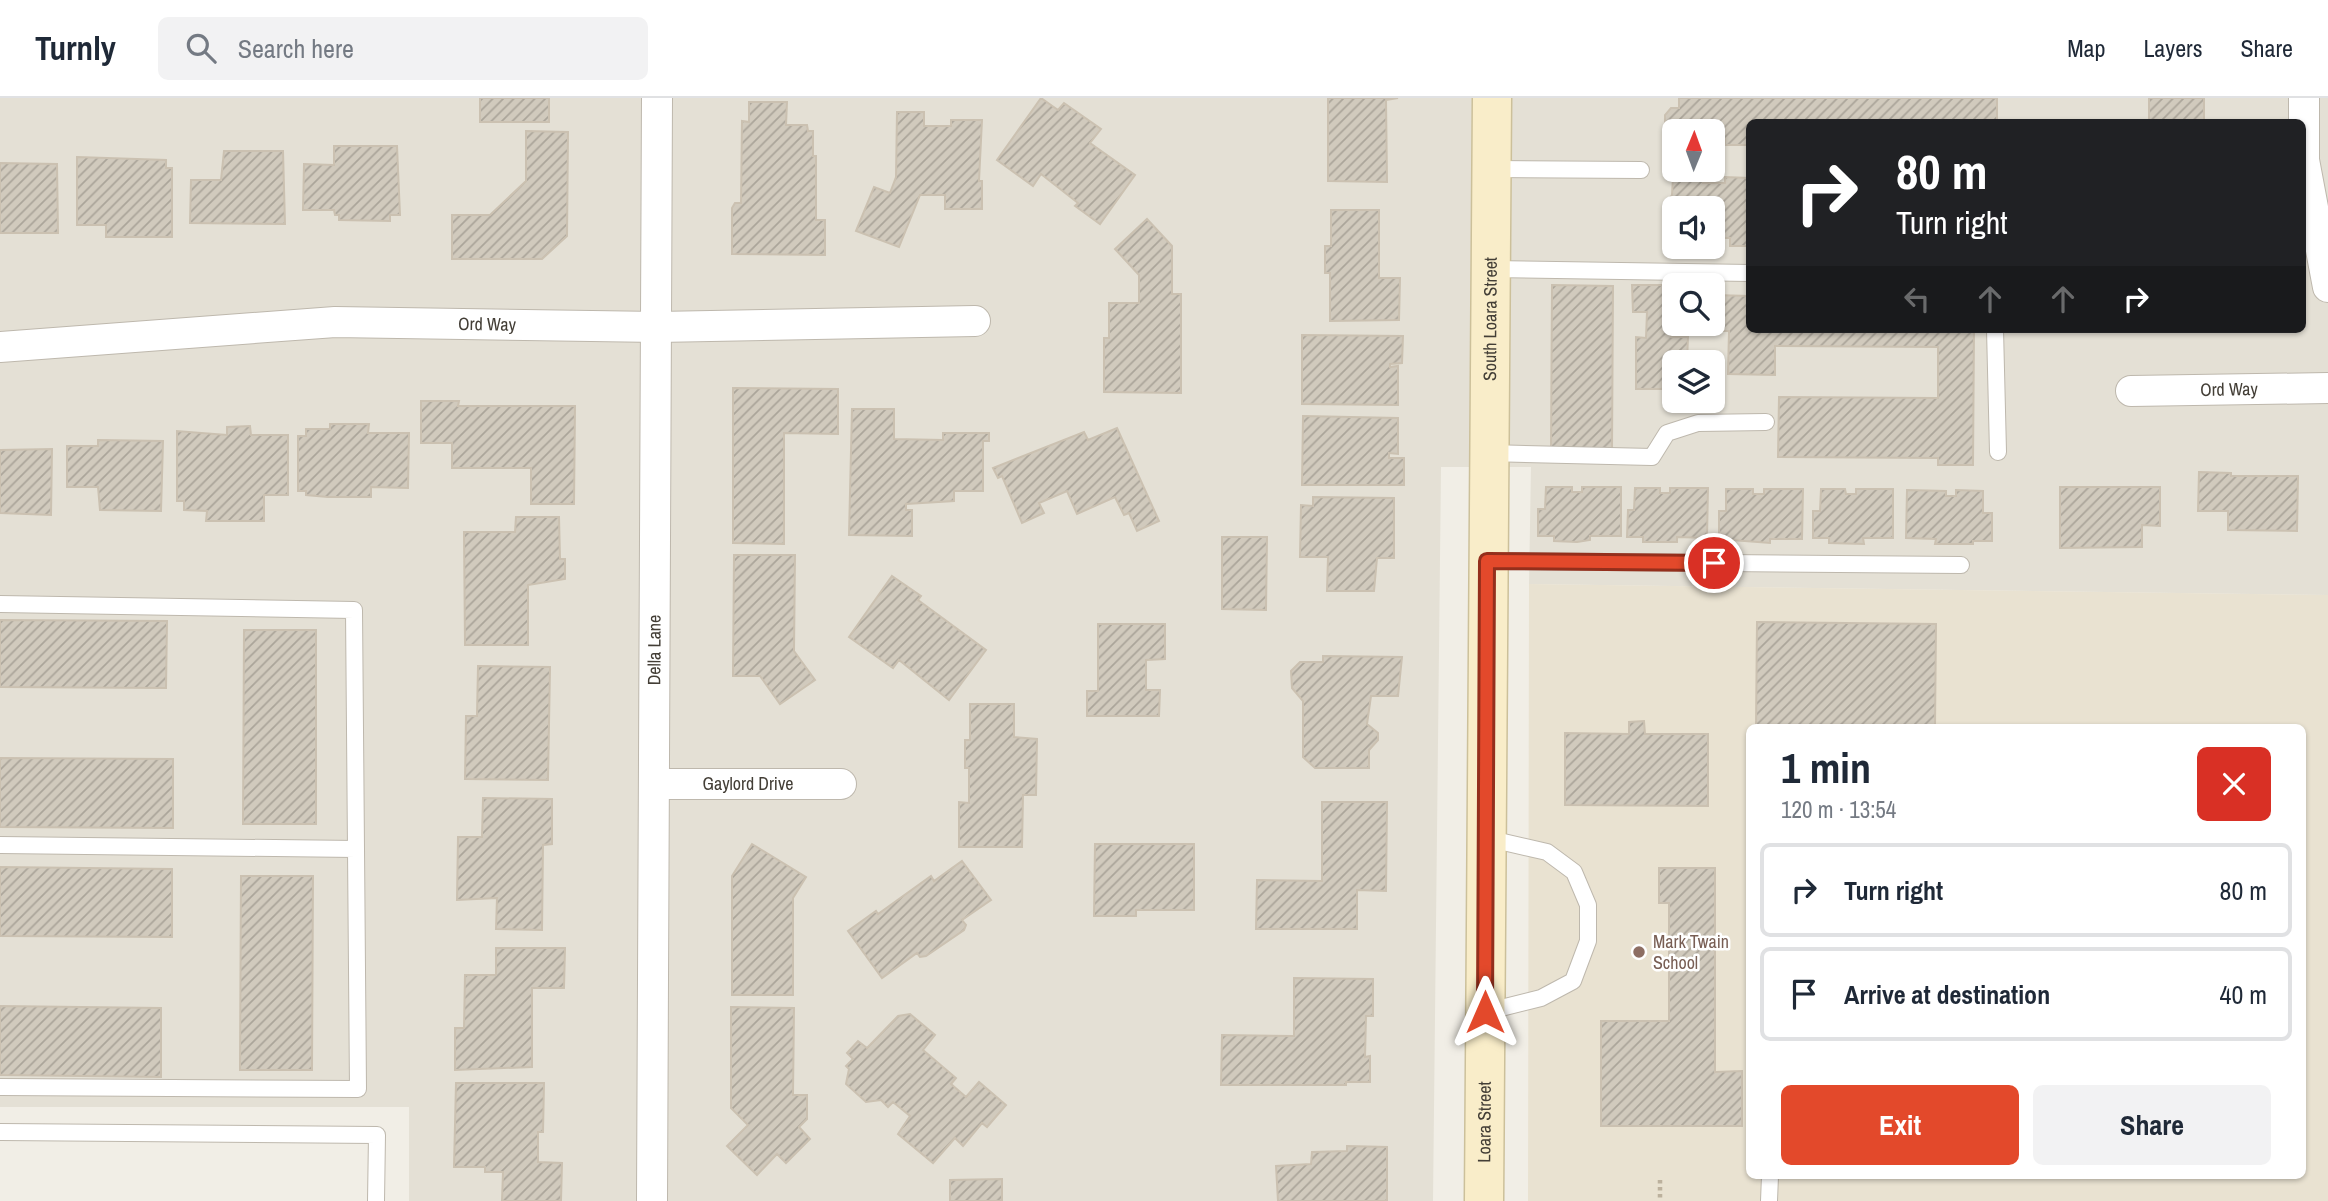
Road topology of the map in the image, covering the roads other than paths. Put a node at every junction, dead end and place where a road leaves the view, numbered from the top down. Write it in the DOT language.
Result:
graph roads {
  1 [pos="657,98"];
  2 [pos="1492,98"];
  3 [pos="2304,98"];
  4 [pos="2304,119"];
  5 [pos="1492,169"];
  6 [pos="1641,170"];
  7 [pos="2306,171"];
  8 [pos="1490,269"];
  9 [pos="1746,273"];
  10 [pos="2328,287"];
  11 [pos="975,321"];
  12 [pos="658,327"];
  13 [pos="1995,333"];
  14 [pos="0,347"];
  15 [pos="2328,388"];
  16 [pos="2130,391"];
  17 [pos="1766,422"];
  18 [pos="1998,452"];
  19 [pos="1488,453"];
  20 [pos="1487,550"];
  21 [pos="1961,565"];
  22 [pos="0,604"];
  23 [pos="654,784"];
  24 [pos="841,784"];
  25 [pos="1486,838"];
  26 [pos="0,845"];
  27 [pos="356,849"];
  28 [pos="1485,1012"];
  29 [pos="0,1087"];
  30 [pos="0,1132"];
  31 [pos="1770,1179"];
  32 [pos="376,1201"];
  33 [pos="652,1201"];
  34 [pos="1484,1201"];
  35 [pos="1769,1201"];
  1 -- 12 [label="street, Della Lane"];
  2 -- 5 [label="street, South Loara Street"];
  3 -- 4 [label="street"];
  5 -- 6 [label="lane"];
  5 -- 8 [label="street, South Loara Street"];
  7 -- 10 [label="street"];
  8 -- 9 [label="lane"];
  8 -- 19 [label="street, South Loara Street"];
  11 -- 12 [label="street, Ord Way"];
  12 -- 14 [label="street, Ord Way"];
  12 -- 23 [label="street, Della Lane"];
  13 -- 18 [label="lane"];
  15 -- 16 [label="street, Ord Way"];
  17 -- 19 [label="lane"];
  19 -- 20 [label="street, South Loara Street"];
  20 -- 21 [label="lane"];
  20 -- 25 [label="street, Loara Street"];
  22 -- 27 [label="lane"];
  23 -- 24 [label="street, Gaylord Drive"];
  23 -- 33 [label="street, Della Lane"];
  25 -- 28 [label="street, Loara Street"];
  25 -- 28 [label="lane"];
  26 -- 27 [label="lane"];
  27 -- 29 [label="lane"];
  28 -- 34 [label="street, Loara Street"];
  30 -- 32 [label="lane"];
  31 -- 35 [label="lane"];
}
